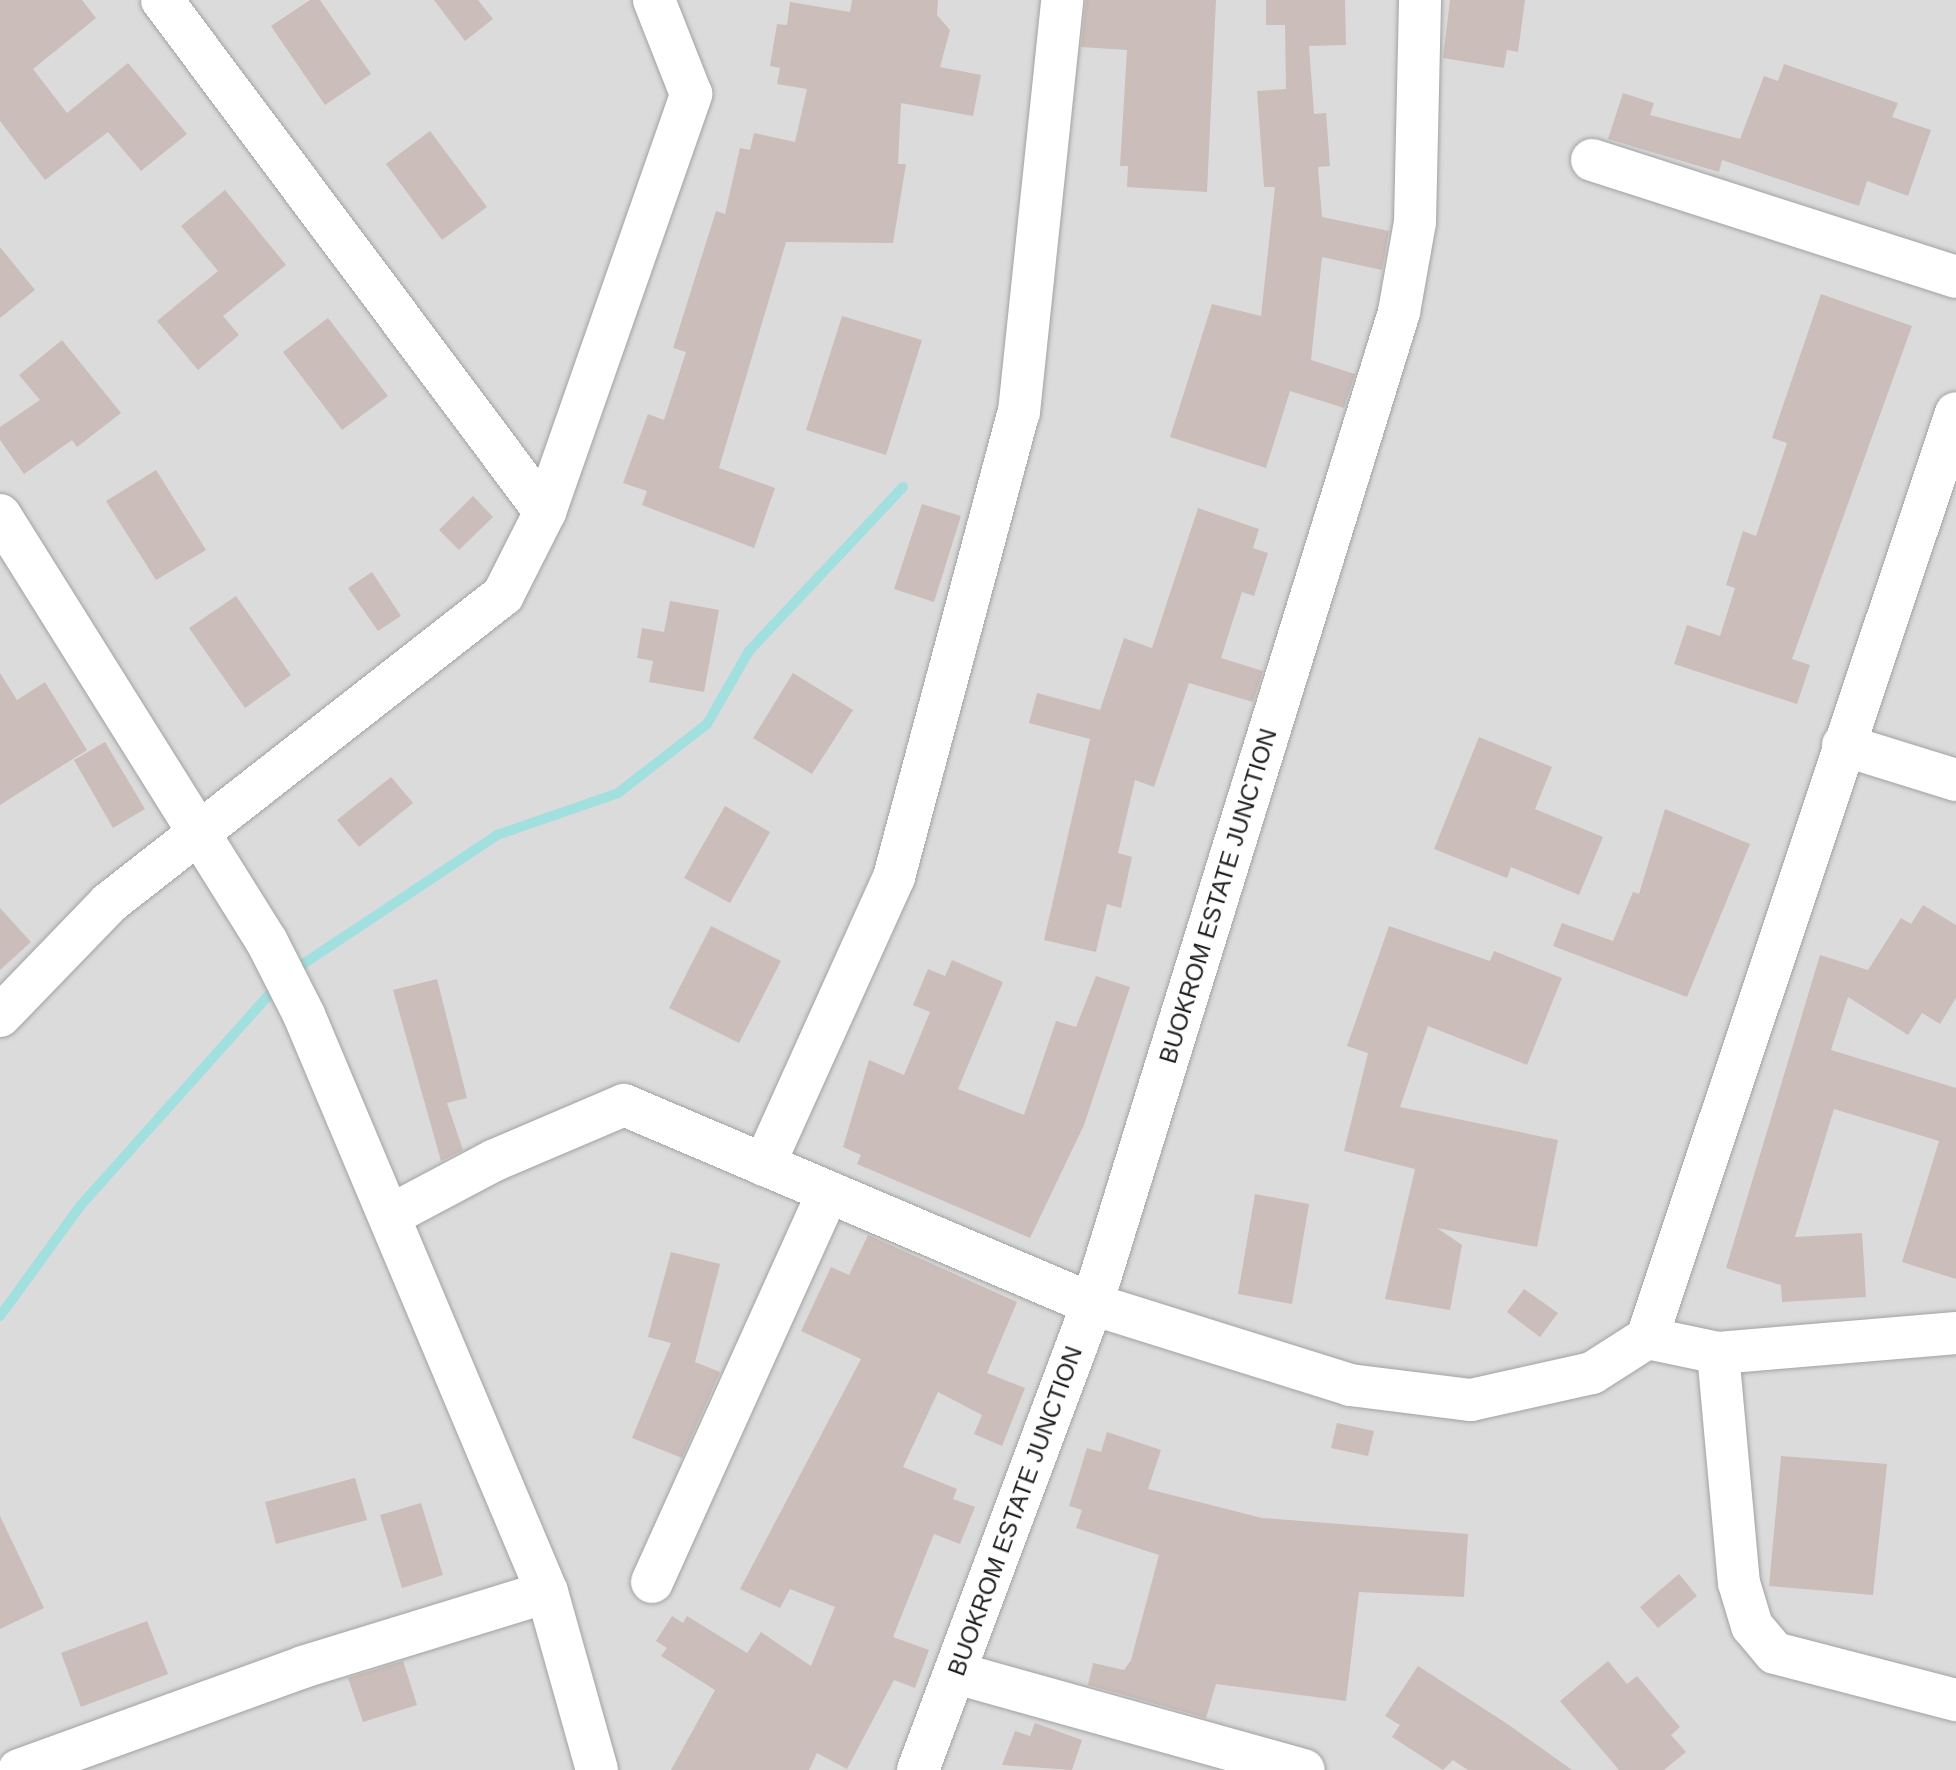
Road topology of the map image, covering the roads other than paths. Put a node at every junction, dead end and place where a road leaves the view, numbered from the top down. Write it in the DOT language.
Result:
graph roads {
  1 [pos="162,0"];
  2 [pos="654,0"];
  3 [pos="1062,0"];
  4 [pos="1420,0"];
  5 [pos="1592,160"];
  6 [pos="1956,277"];
  7 [pos="1956,413"];
  8 [pos="545,512"];
  9 [pos="0,515"];
  10 [pos="1843,745"];
  11 [pos="1956,780"];
  12 [pos="198,830"];
  13 [pos="0,1016"];
  14 [pos="764,1165"];
  15 [pos="828,1192"];
  16 [pos="391,1215"];
  17 [pos="1092,1304"];
  18 [pos="1956,1333"];
  19 [pos="1647,1338"];
  20 [pos="1718,1353"];
  21 [pos="652,1582"];
  22 [pos="547,1592"];
  23 [pos="956,1673"];
  24 [pos="1956,1700"];
  25 [pos="19,1770"];
  26 [pos="597,1770"];
  27 [pos="918,1770"];
  28 [pos="1304,1770"];
  1 -- 8 [label="street"];
  2 -- 8 [label="street"];
  3 -- 14 [label="street"];
  4 -- 17 [label="street, BUOKROM ESTATE JUNCTION"];
  5 -- 6 [label="street"];
  7 -- 10 [label="street"];
  8 -- 12 [label="street"];
  9 -- 12 [label="street"];
  10 -- 11 [label="street"];
  10 -- 19 [label="street"];
  12 -- 13 [label="street"];
  12 -- 16 [label="street"];
  14 -- 15 [label="street"];
  14 -- 16 [label="street"];
  15 -- 17 [label="street"];
  15 -- 21 [label="street"];
  16 -- 22 [label="street"];
  17 -- 19 [label="street"];
  17 -- 23 [label="street, BUOKROM ESTATE JUNCTION"];
  18 -- 20 [label="street"];
  19 -- 20 [label="street"];
  20 -- 24 [label="street"];
  22 -- 25 [label="street"];
  22 -- 26 [label="street"];
  23 -- 27 [label="street, BUOKROM ESTATE JUNCTION"];
  23 -- 28 [label="street"];
}
